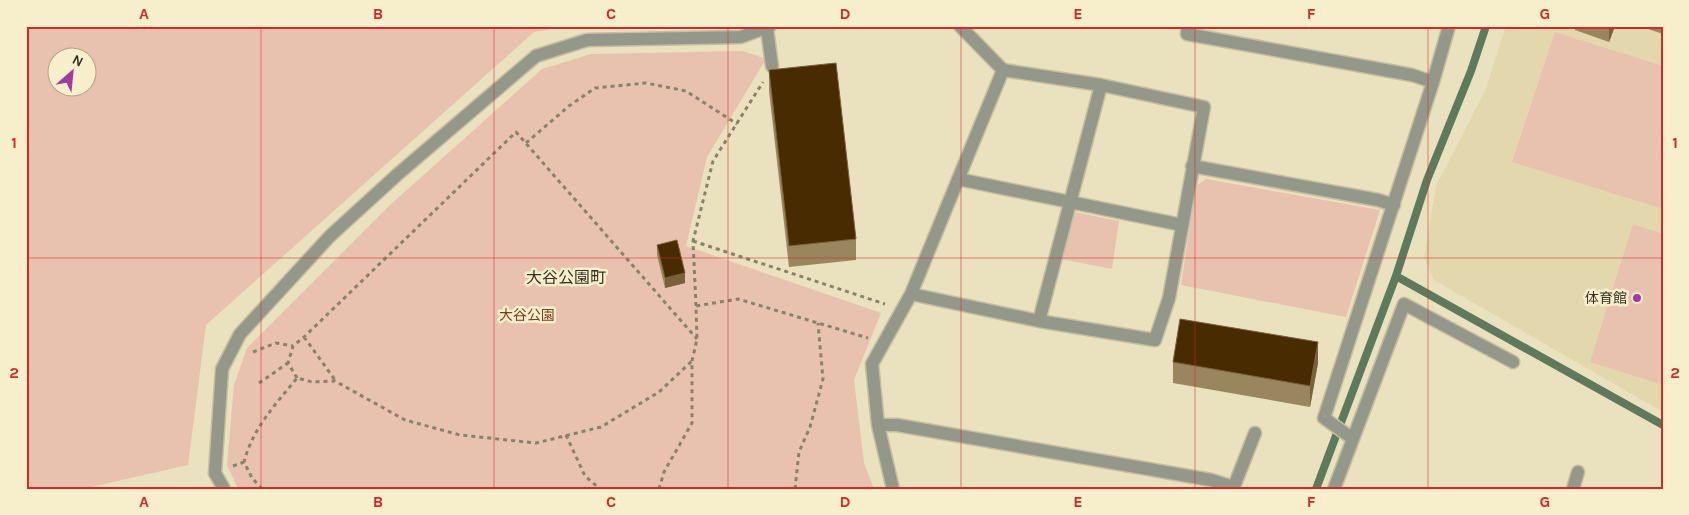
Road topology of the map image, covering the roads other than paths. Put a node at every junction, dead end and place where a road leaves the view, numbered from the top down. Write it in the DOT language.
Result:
graph roads {
  1 [pos="960,26"];
  2 [pos="1188,26"];
  3 [pos="1449,26"];
  4 [pos="768,28"];
  5 [pos="772,66"];
  6 [pos="1002,70"];
  7 [pos="1433,82"];
  8 [pos="1101,86"];
  9 [pos="1192,166"];
  10 [pos="958,179"];
  11 [pos="1070,203"];
  12 [pos="1394,205"];
  13 [pos="1182,224"];
  14 [pos="911,294"];
  15 [pos="1039,321"];
  16 [pos="1513,362"];
  17 [pos="878,425"];
  18 [pos="1254,433"];
  19 [pos="1349,437"];
  20 [pos="1578,472"];
  21 [pos="1233,488"];
  22 [pos="224,489"];
  23 [pos="893,489"];
  24 [pos="1334,489"];
  25 [pos="1573,489"];
  1 -- 6 [label="street"];
  2 -- 7 [label="street"];
  3 -- 7 [label="street"];
  4 -- 5 [label="street"];
  4 -- 22 [label="street"];
  6 -- 8 [label="street"];
  6 -- 10 [label="street"];
  7 -- 12 [label="street"];
  8 -- 9 [label="street"];
  8 -- 11 [label="street"];
  9 -- 12 [label="street"];
  9 -- 13 [label="street"];
  10 -- 11 [label="street"];
  10 -- 14 [label="street"];
  11 -- 13 [label="street"];
  11 -- 15 [label="street"];
  12 -- 19 [label="street"];
  13 -- 15 [label="street"];
  14 -- 15 [label="street"];
  14 -- 17 [label="street"];
  16 -- 19 [label="street"];
  17 -- 21 [label="street"];
  17 -- 23 [label="street"];
  18 -- 21 [label="street"];
  19 -- 24 [label="street"];
  20 -- 25 [label="street"];
}
